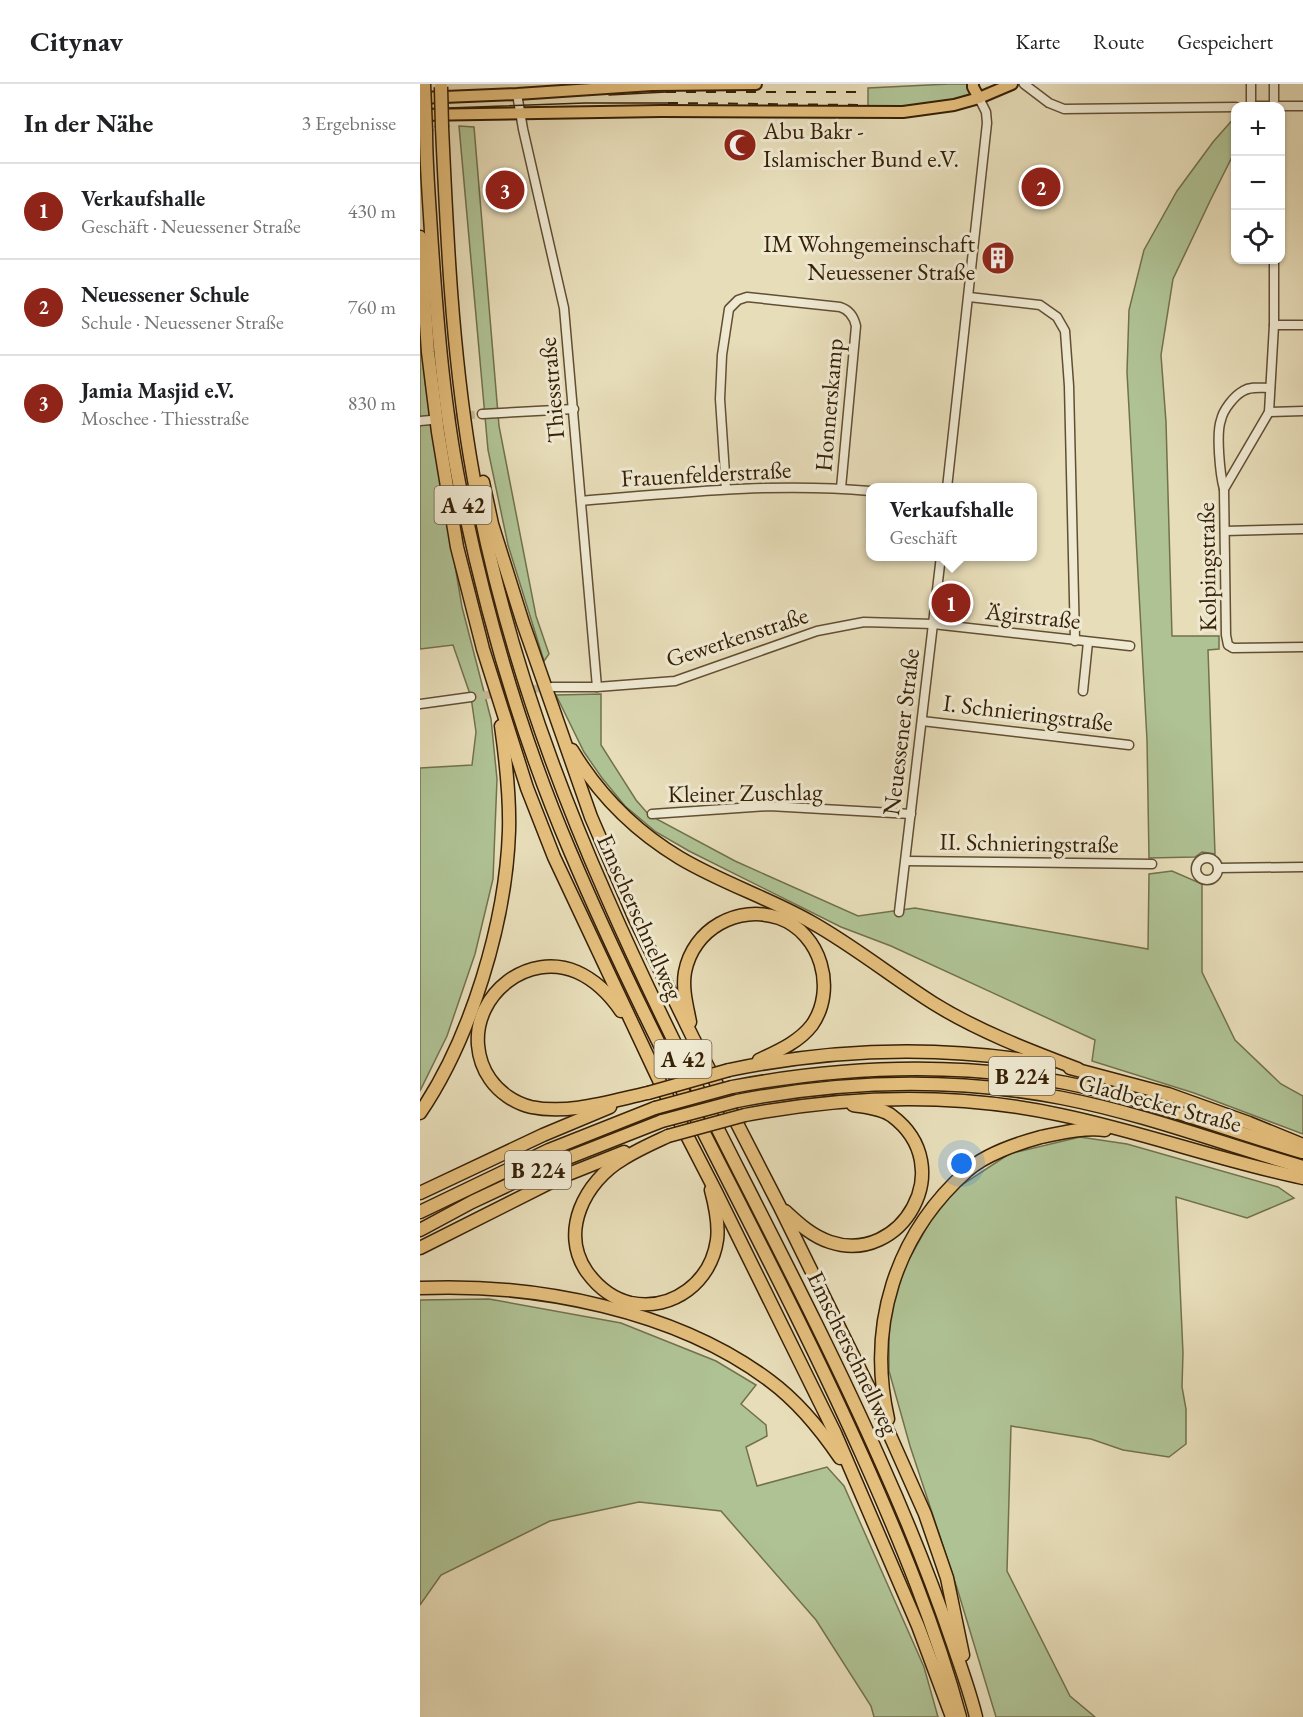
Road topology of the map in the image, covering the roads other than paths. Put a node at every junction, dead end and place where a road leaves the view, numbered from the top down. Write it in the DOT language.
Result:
graph roads {
  1 [pos="424,84"];
  2 [pos="705,84"];
  3 [pos="756,84"];
  4 [pos="973,84"];
  5 [pos="1012,84"];
  6 [pos="1024,84"];
  7 [pos="1251,84"];
  8 [pos="1274,84"];
  9 [pos="441,85"];
  10 [pos="573,87"];
  11 [pos="517,94"];
  12 [pos="420,98"];
  13 [pos="979,98"];
  14 [pos="1253,102"];
  15 [pos="1274,102"];
  16 [pos="1285,106"];
  17 [pos="1303,106"];
  18 [pos="1231,107"];
  19 [pos="519,113"];
  20 [pos="420,115"];
  21 [pos="426,149"];
  22 [pos="420,173"];
  23 [pos="420,237"];
  24 [pos="1274,264"];
  25 [pos="969,297"];
  26 [pos="1274,325"];
  27 [pos="1303,325"];
  28 [pos="1270,388"];
  29 [pos="461,389"];
  30 [pos="574,409"];
  31 [pos="1303,411"];
  32 [pos="1269,412"];
  33 [pos="482,414"];
  34 [pos="431,420"];
  35 [pos="420,421"];
  36 [pos="948,483"];
  37 [pos="841,488"];
  38 [pos="726,489"];
  39 [pos="1224,489"];
  40 [pos="866,490"];
  41 [pos="581,501"];
  42 [pos="1303,529"];
  43 [pos="1225,531"];
  44 [pos="940,561"];
  45 [pos="933,624"];
  46 [pos="1075,640"];
  47 [pos="1088,642"];
  48 [pos="1130,646"];
  49 [pos="1303,647"];
  50 [pos="552,687"];
  51 [pos="597,687"];
  52 [pos="1083,691"];
  53 [pos="496,695"];
  54 [pos="471,697"];
  55 [pos="420,704"];
  56 [pos="553,714"];
  57 [pos="922,721"];
  58 [pos="1129,745"];
  59 [pos="652,814"];
  60 [pos="911,814"];
  61 [pos="906,861"];
  62 [pos="1152,864"];
  63 [pos="1303,867"];
  64 [pos="1218,868"];
  65 [pos="899,912"];
  66 [pos="637,1034"];
  67 [pos="693,1038"];
  68 [pos="745,1067"];
  69 [pos="1078,1069"];
  70 [pos="648,1093"];
  71 [pos="837,1102"];
  72 [pos="420,1113"];
  73 [pos="668,1136"];
  74 [pos="1160,1140"];
  75 [pos="1303,1145"];
  76 [pos="1303,1152"];
  77 [pos="1303,1167"];
  78 [pos="706,1172"];
  79 [pos="1303,1178"];
  80 [pos="420,1193"];
  81 [pos="780,1207"];
  82 [pos="420,1212"];
  83 [pos="420,1230"];
  84 [pos="420,1248"];
  85 [pos="420,1288"];
  86 [pos="894,1446"];
  87 [pos="856,1480"];
  88 [pos="975,1712"];
  89 [pos="952,1717"];
  90 [pos="960,1717"];
  1 -- 21 [label="highway, Emscherschnellweg / A 42, bridge"];
  2 -- 3 [label="main road"];
  2 -- 10 [label="main road"];
  4 -- 13 [label="main road"];
  5 -- 13 [label="main road"];
  6 -- 18 [label="street"];
  7 -- 14 [label="street"];
  8 -- 15 [label="street"];
  9 -- 29 [label="highway, Emscherschnellweg / A 42, bridge"];
  10 -- 11 [label="main road"];
  11 -- 12 [label="main road"];
  11 -- 19 [label="street, Thiesstraße"];
  13 -- 19 [label="main road"];
  13 -- 25 [label="street"];
  16 -- 17 [label="street"];
  19 -- 20 [label="main road"];
  19 -- 30 [label="street, Thiesstraße"];
  21 -- 22 [label="highway"];
  21 -- 90 [label="highway, Emscherschnellweg / A 42"];
  23 -- 53 [label="highway"];
  24 -- 26 [label="street, Kolpingstraße"];
  25 -- 36 [label="street"];
  25 -- 46 [label="street"];
  26 -- 27 [label="street"];
  26 -- 28 [label="street, Kolpingstraße"];
  28 -- 32 [label="street, Kolpingstraße"];
  28 -- 39 [label="street, Kolpingstraße"];
  29 -- 56 [label="highway"];
  29 -- 88 [label="highway, Emscherschnellweg / A 42"];
  30 -- 33 [label="street"];
  30 -- 41 [label="street, Thiesstraße"];
  31 -- 32 [label="street"];
  32 -- 39 [label="street, Kolpingstraße"];
  34 -- 35 [label="street"];
  37 -- 38 [label="street, Frauenfelderstraße"];
  37 -- 38 [label="street, Honnerskamp"];
  37 -- 40 [label="street, Frauenfelderstraße"];
  38 -- 41 [label="street, Frauenfelderstraße"];
  39 -- 43 [label="street, Kolpingstraße"];
  41 -- 51 [label="street, Thiesstraße"];
  42 -- 43 [label="street"];
  43 -- 49 [label="street, Kolpingstraße"];
  44 -- 45 [label="street, Neuessener Straße"];
  45 -- 46 [label="street, Ägirstraße"];
  45 -- 51 [label="street, Gewerkenstraße"];
  45 -- 57 [label="street, Neuessener Straße"];
  46 -- 47 [label="street, Ägirstraße"];
  47 -- 48 [label="street, Ägirstraße"];
  47 -- 52 [label="street, I. Schnieringstraße"];
  50 -- 51 [label="street, Gewerkenstraße"];
  53 -- 66 [label="highway"];
  53 -- 72 [label="highway"];
  54 -- 55 [label="street"];
  56 -- 67 [label="highway"];
  56 -- 69 [label="highway"];
  57 -- 58 [label="street, I. Schnieringstraße"];
  57 -- 60 [label="street, Neuessener Straße"];
  59 -- 60 [label="street, Kleiner Zuschlag"];
  60 -- 61 [label="street, Neuessener Straße"];
  61 -- 62 [label="street, II. Schnieringstraße"];
  61 -- 65 [label="street, Neuessener Straße"];
  63 -- 64 [label="street"];
  66 -- 70 [label="highway"];
  66 -- 78 [label="highway"];
  67 -- 68 [label="highway"];
  67 -- 81 [label="highway"];
  68 -- 69 [label="highway"];
  68 -- 70 [label="highway, bridge"];
  69 -- 75 [label="highway"];
  70 -- 80 [label="highway"];
  71 -- 73 [label="highway, bridge"];
  71 -- 74 [label="highway"];
  71 -- 81 [label="highway"];
  73 -- 78 [label="highway"];
  73 -- 84 [label="highway"];
  74 -- 79 [label="highway"];
  74 -- 86 [label="highway"];
  76 -- 82 [label="highway, Gladbecker Straße / B 224, bridge"];
  77 -- 83 [label="highway, Gladbecker Straße / B 224, bridge"];
  78 -- 87 [label="highway"];
  81 -- 86 [label="highway"];
  85 -- 87 [label="highway"];
  86 -- 88 [label="highway"];
  87 -- 89 [label="highway"];
}
